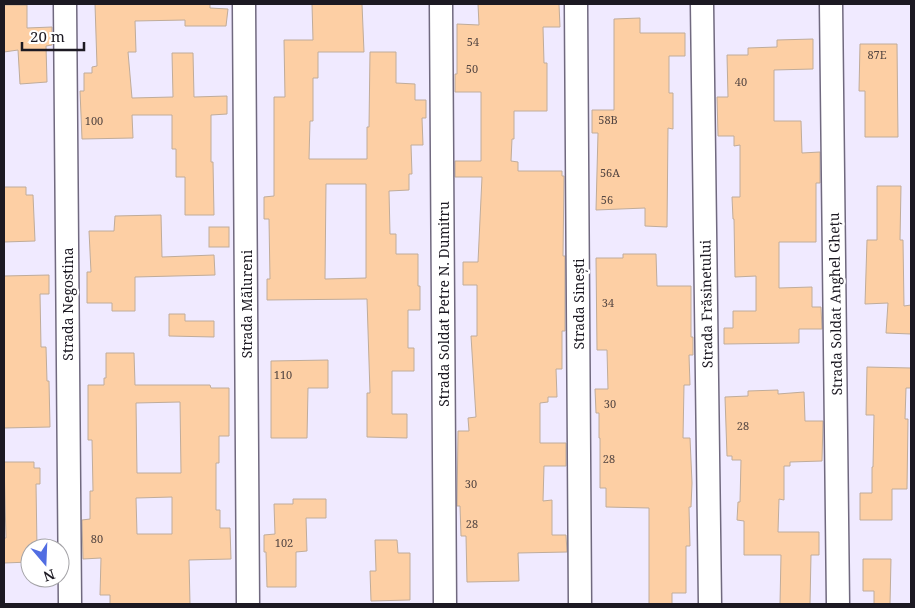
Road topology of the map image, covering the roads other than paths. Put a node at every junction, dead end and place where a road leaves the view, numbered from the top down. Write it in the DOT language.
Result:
graph roads {
  1 [pos="65,4"];
  2 [pos="244,4"];
  3 [pos="441,4"];
  4 [pos="576,4"];
  5 [pos="702,4"];
  6 [pos="831,4"];
  7 [pos="70,604"];
  8 [pos="248,604"];
  9 [pos="445,604"];
  10 [pos="580,604"];
  11 [pos="710,604"];
  12 [pos="838,604"];
  1 -- 7 [label="street, Strada Negostina"];
  2 -- 8 [label="street, Strada Mălureni"];
  3 -- 9 [label="street, Strada Soldat Petre N. Dumitru"];
  4 -- 10 [label="street, Strada Sinești"];
  5 -- 11 [label="street, Strada Frăsinetului"];
  6 -- 12 [label="street, Strada Soldat Anghel Ghețu"];
}
